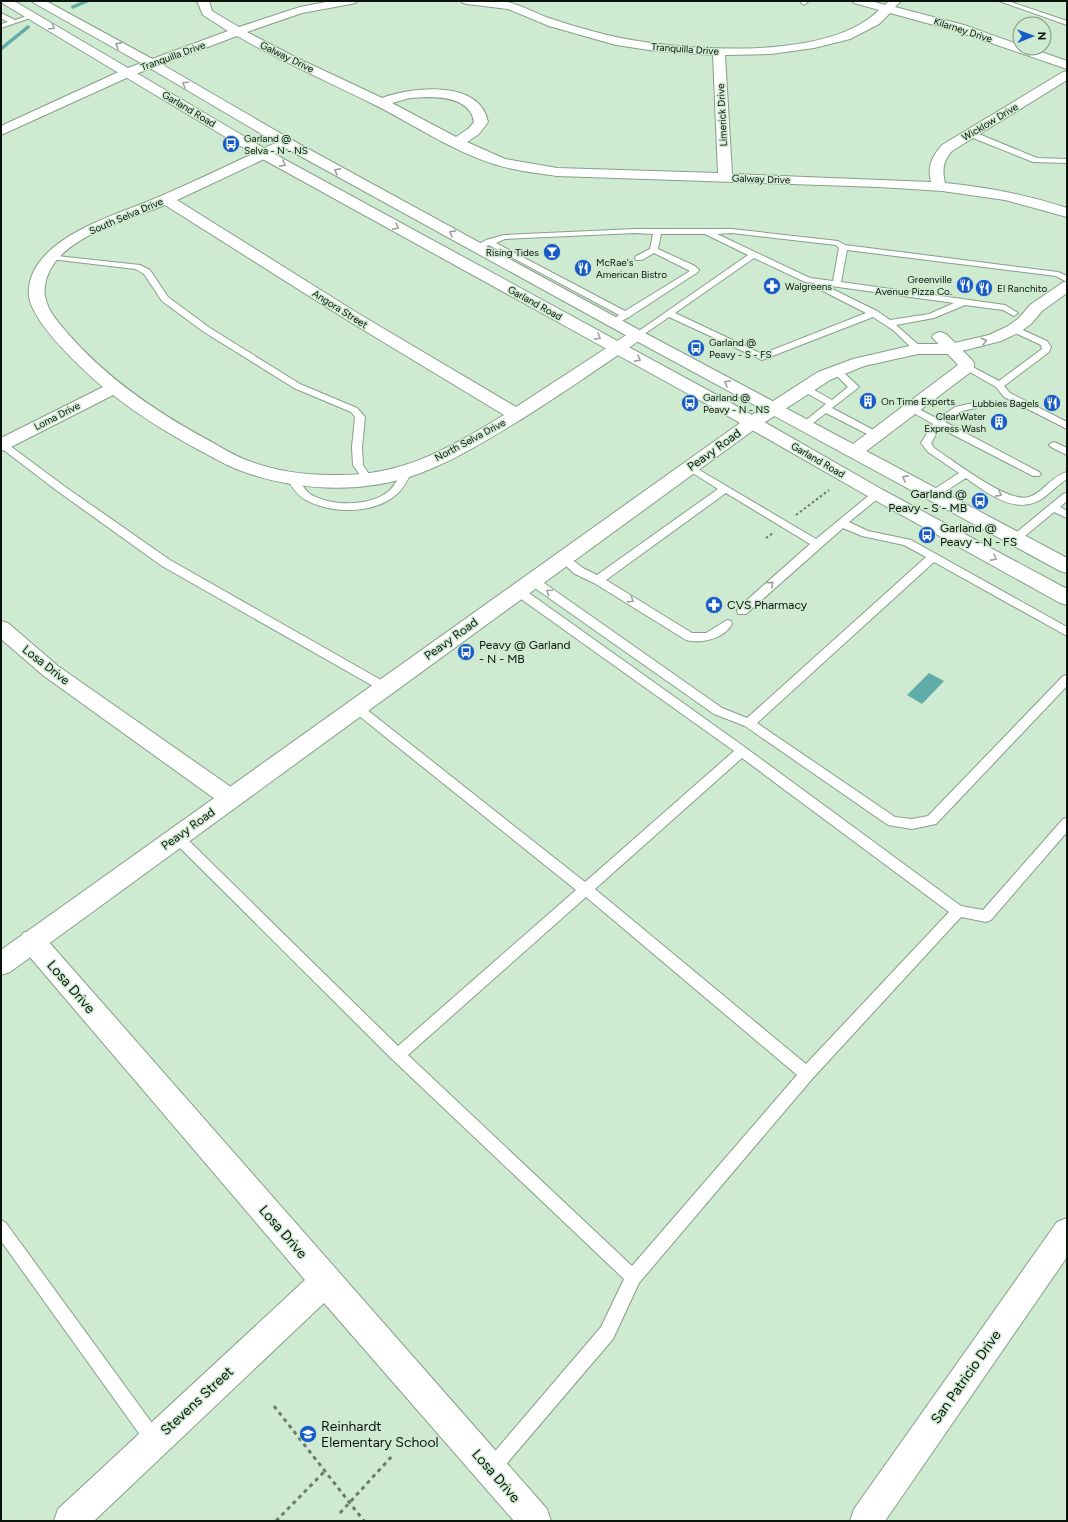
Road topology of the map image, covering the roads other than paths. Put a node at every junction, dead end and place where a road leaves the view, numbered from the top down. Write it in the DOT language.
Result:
graph roads {
  1 [pos="6,1"];
  2 [pos="40,1"];
  3 [pos="203,1"];
  4 [pos="351,1"];
  5 [pos="467,1"];
  6 [pos="858,1"];
  7 [pos="1002,1"];
  8 [pos="507,4"];
  9 [pos="893,5"];
  10 [pos="54,10"];
  11 [pos="1,15"];
  12 [pos="33,16"];
  13 [pos="14,22"];
  14 [pos="1067,22"];
  15 [pos="1,26"];
  16 [pos="237,33"];
  17 [pos="719,52"];
  18 [pos="152,64"];
  19 [pos="1067,65"];
  20 [pos="129,72"];
  21 [pos="1067,75"];
  22 [pos="381,102"];
  23 [pos="1,131"];
  24 [pos="970,134"];
  25 [pos="457,142"];
  26 [pos="287,143"];
  27 [pos="264,154"];
  28 [pos="1067,161"];
  29 [pos="725,178"];
  30 [pos="939,185"];
  31 [pos="166,199"];
  32 [pos="1067,213"];
  33 [pos="658,232"];
  34 [pos="706,232"];
  35 [pos="483,244"];
  36 [pos="843,247"];
  37 [pos="654,250"];
  38 [pos="753,255"];
  39 [pos="51,257"];
  40 [pos="639,258"];
  41 [pos="1067,279"];
  42 [pos="808,280"];
  43 [pos="837,284"];
  44 [pos="1067,286"];
  45 [pos="963,302"];
  46 [pos="874,313"];
  47 [pos="670,314"];
  48 [pos="620,319"];
  49 [pos="1014,321"];
  50 [pos="890,323"];
  51 [pos="637,335"];
  52 [pos="945,343"];
  53 [pos="618,348"];
  54 [pos="918,349"];
  55 [pos="966,368"];
  56 [pos="836,370"];
  57 [pos="999,385"];
  58 [pos="113,388"];
  59 [pos="804,388"];
  60 [pos="830,406"];
  61 [pos="973,406"];
  62 [pos="774,408"];
  63 [pos="910,408"];
  64 [pos="516,415"];
  65 [pos="753,422"];
  66 [pos="939,423"];
  67 [pos="806,425"];
  68 [pos="1067,426"];
  69 [pos="876,435"];
  70 [pos="2,445"];
  71 [pos="1054,445"];
  72 [pos="855,451"];
  73 [pos="1067,452"];
  74 [pos="691,468"];
  75 [pos="407,471"];
  76 [pos="966,473"];
  77 [pos="1036,474"];
  78 [pos="1067,475"];
  79 [pos="291,478"];
  80 [pos="367,479"];
  81 [pos="725,489"];
  82 [pos="877,494"];
  83 [pos="934,494"];
  84 [pos="1067,496"];
  85 [pos="1053,508"];
  86 [pos="1067,515"];
  87 [pos="842,523"];
  88 [pos="1016,538"];
  89 [pos="817,544"];
  90 [pos="933,557"];
  91 [pos="563,559"];
  92 [pos="1067,566"];
  93 [pos="598,580"];
  94 [pos="526,586"];
  95 [pos="1067,598"];
  96 [pos="742,611"];
  97 [pos="727,624"];
  98 [pos="1,628"];
  99 [pos="1067,632"];
  100 [pos="1067,679"];
  101 [pos="384,687"];
  102 [pos="357,708"];
  103 [pos="748,723"];
  104 [pos="742,751"];
  105 [pos="230,798"];
  106 [pos="1067,823"];
  107 [pos="177,837"];
  108 [pos="585,889"];
  109 [pos="958,911"];
  110 [pos="32,941"];
  111 [pos="1,964"];
  112 [pos="398,1055"];
  113 [pos="807,1074"];
  114 [pos="1,1228"];
  115 [pos="1067,1232"];
  116 [pos="633,1277"];
  117 [pos="325,1282"];
  118 [pos="155,1441"];
  119 [pos="490,1469"];
  120 [pos="70,1521"];
  121 [pos="535,1521"];
  122 [pos="866,1521"];
  1 -- 12 [label="street, Garland Road"];
  2 -- 10 [label="street, Garland Road"];
  3 -- 16 [label="street, Galway Drive"];
  4 -- 16 [label="street, Tranquilla Drive"];
  5 -- 8 [label="street, Tranquilla Drive"];
  6 -- 9 [label="street, Kilarney Drive"];
  7 -- 14 [label="lane"];
  8 -- 17 [label="street, Tranquilla Drive"];
  9 -- 17 [label="street, Tranquilla Drive"];
  9 -- 19 [label="street, Kilarney Drive"];
  10 -- 12 [label="street"];
  18 -- 10 [label="street, Garland Road, one-way"];
  11 -- 13 [label="lane"];
  12 -- 13 [label="lane"];
  12 -- 20 [label="street, Garland Road, one-way"];
  13 -- 15 [label="lane"];
  16 -- 18 [label="street, Tranquilla Drive"];
  16 -- 22 [label="street, Galway Drive"];
  17 -- 29 [label="street, Limerick Drive"];
  18 -- 20 [label="street, Tranquilla Drive"];
  26 -- 18 [label="street, Garland Road, one-way"];
  20 -- 23 [label="street, Tranquilla Drive"];
  20 -- 27 [label="street, Garland Road"];
  21 -- 24 [label="street, Wicklow Drive"];
  22 -- 25 [label="street, Galway Drive"];
  22 -- 25 [label="street"];
  24 -- 28 [label="lane"];
  24 -- 30 [label="street, Wicklow Drive"];
  25 -- 29 [label="street, Galway Drive"];
  26 -- 27 [label="street, South Selva Drive"];
  35 -- 26 [label="street, Garland Road, one-way"];
  27 -- 31 [label="street, South Selva Drive"];
  27 -- 53 [label="street, Garland Road, one-way"];
  29 -- 30 [label="street, Galway Drive"];
  30 -- 32 [label="street, Galway Drive"];
  31 -- 39 [label="street, South Selva Drive"];
  31 -- 64 [label="street, Angora Street"];
  33 -- 34 [label="lane"];
  33 -- 35 [label="lane"];
  33 -- 37 [label="lane"];
  34 -- 36 [label="lane"];
  34 -- 38 [label="lane"];
  35 -- 48 [label="street, Garland Road"];
  36 -- 41 [label="lane"];
  36 -- 43 [label="lane"];
  37 -- 40 [label="lane"];
  37 -- 48 [label="lane"];
  38 -- 42 [label="lane"];
  38 -- 47 [label="lane"];
  39 -- 58 [label="street, South Selva Drive"];
  39 -- 80 [label="lane"];
  42 -- 43 [label="lane"];
  42 -- 46 [label="lane"];
  43 -- 45 [label="lane"];
  44 -- 49 [label="street, Peavy Road"];
  45 -- 49 [label="lane"];
  45 -- 50 [label="lane"];
  46 -- 47 [label="lane"];
  46 -- 50 [label="lane"];
  47 -- 51 [label="lane"];
  48 -- 51 [label="street, Garland Road"];
  49 -- 52 [label="street, Peavy Road"];
  52 -- 49 [label="street, Peavy Road, one-way"];
  49 -- 57 [label="lane"];
  50 -- 54 [label="lane"];
  51 -- 53 [label="street, North Selva Drive"];
  62 -- 51 [label="street, Garland Road, one-way"];
  52 -- 54 [label="street, Peavy Road"];
  52 -- 55 [label="street"];
  53 -- 64 [label="street, North Selva Drive"];
  53 -- 65 [label="street, Garland Road, one-way"];
  54 -- 56 [label="street, Peavy Road"];
  55 -- 57 [label="lane"];
  55 -- 63 [label="street"];
  56 -- 59 [label="street, Peavy Road"];
  56 -- 60 [label="lane"];
  57 -- 68 [label="lane"];
  58 -- 70 [label="street, Loma Drive"];
  58 -- 79 [label="street, North Selva Drive"];
  59 -- 60 [label="lane"];
  59 -- 62 [label="street, Peavy Road"];
  60 -- 67 [label="lane"];
  60 -- 69 [label="lane"];
  61 -- 66 [label="lane"];
  62 -- 65 [label="street, Peavy Road"];
  62 -- 67 [label="street, Garland Road"];
  63 -- 66 [label="lane"];
  63 -- 69 [label="street"];
  64 -- 75 [label="street, North Selva Drive"];
  65 -- 74 [label="street, Peavy Road"];
  65 -- 82 [label="street, Garland Road"];
  66 -- 76 [label="lane"];
  66 -- 77 [label="lane"];
  67 -- 72 [label="street, Garland Road"];
  69 -- 72 [label="street"];
  70 -- 101 [label="lane"];
  71 -- 73 [label="lane"];
  83 -- 72 [label="street, Garland Road, one-way"];
  74 -- 81 [label="lane"];
  74 -- 91 [label="street, Peavy Road"];
  75 -- 79 [label="lane"];
  75 -- 80 [label="street, North Selva Drive"];
  76 -- 78 [label="lane, one-way"];
  76 -- 83 [label="lane"];
  79 -- 80 [label="street, North Selva Drive"];
  81 -- 89 [label="lane"];
  81 -- 93 [label="lane"];
  82 -- 87 [label="lane"];
  82 -- 95 [label="street, Garland Road, one-way"];
  83 -- 88 [label="street, Garland Road"];
  84 -- 85 [label="lane"];
  85 -- 86 [label="lane"];
  85 -- 88 [label="lane"];
  87 -- 89 [label="lane"];
  87 -- 90 [label="lane"];
  88 -- 92 [label="street, Garland Road"];
  96 -- 89 [label="lane, one-way"];
  90 -- 99 [label="lane"];
  90 -- 103 [label="lane"];
  91 -- 93 [label="lane"];
  91 -- 94 [label="street, Peavy Road"];
  93 -- 97 [label="lane, one-way"];
  94 -- 101 [label="street, Peavy Road"];
  103 -- 94 [label="lane, one-way"];
  94 -- 104 [label="lane"];
  98 -- 105 [label="street, Losa Drive"];
  100 -- 103 [label="lane"];
  101 -- 102 [label="street, Peavy Road"];
  102 -- 105 [label="street, Peavy Road"];
  102 -- 108 [label="lane"];
  104 -- 108 [label="lane"];
  104 -- 109 [label="lane"];
  105 -- 107 [label="street, Peavy Road"];
  106 -- 109 [label="lane"];
  107 -- 110 [label="street, Peavy Road"];
  107 -- 112 [label="lane"];
  108 -- 112 [label="lane"];
  108 -- 113 [label="lane"];
  109 -- 113 [label="lane"];
  110 -- 111 [label="street, Peavy Road"];
  110 -- 117 [label="street, Losa Drive"];
  112 -- 116 [label="lane"];
  113 -- 116 [label="lane"];
  114 -- 118 [label="lane"];
  115 -- 122 [label="street, San Patricio Drive"];
  116 -- 119 [label="lane"];
  117 -- 118 [label="street, Stevens Street"];
  117 -- 119 [label="street, Losa Drive"];
  118 -- 120 [label="street, Stevens Street"];
  119 -- 121 [label="street, Losa Drive"];
}
